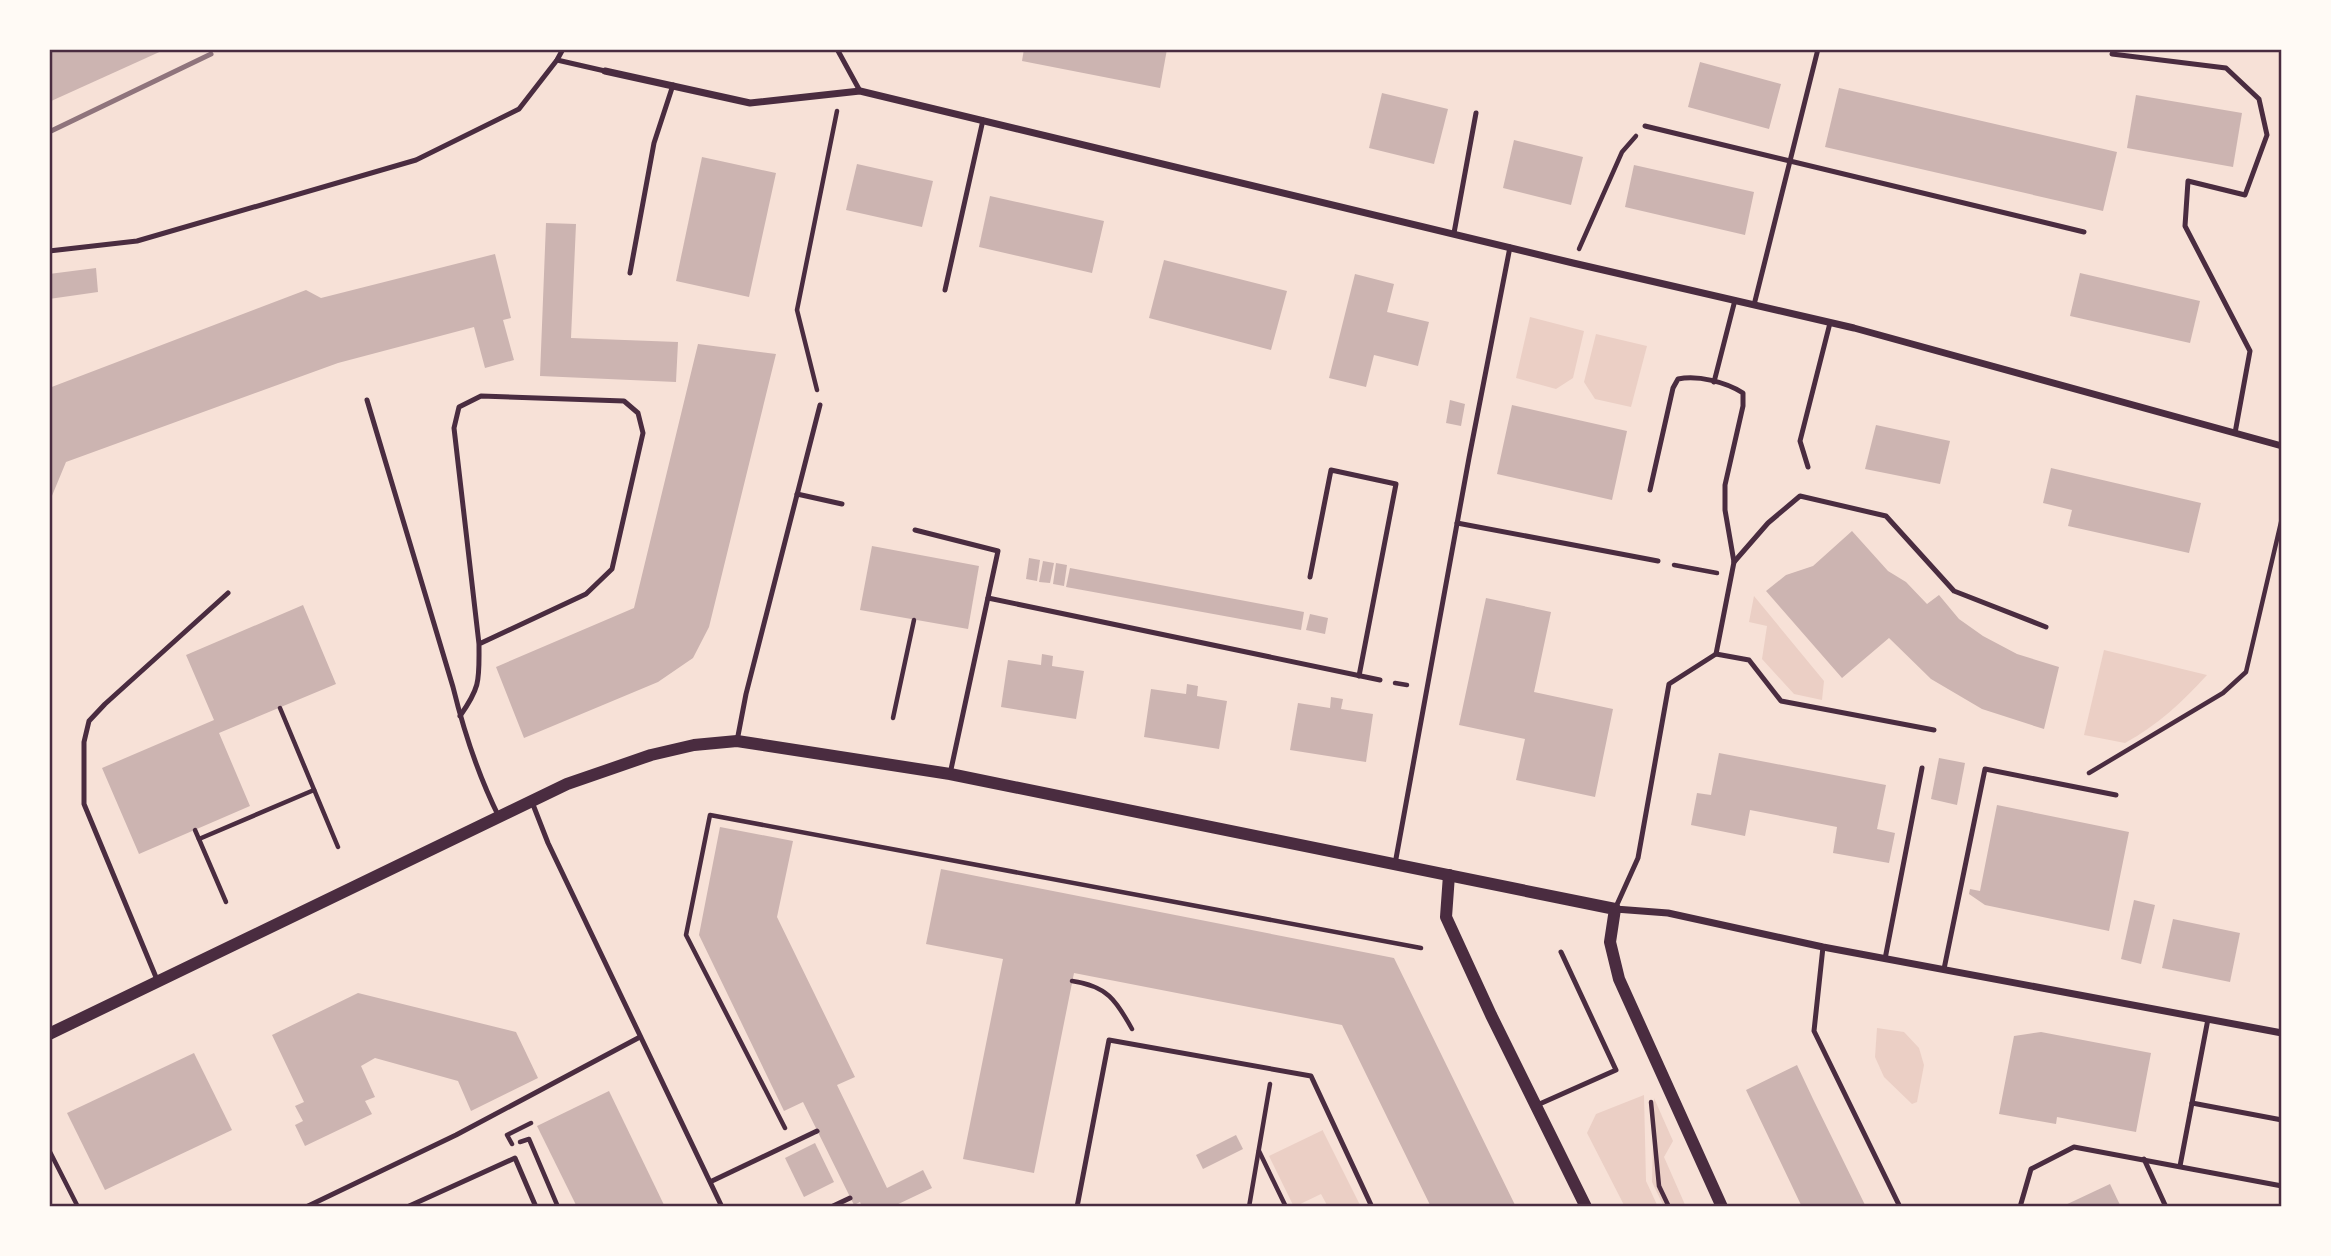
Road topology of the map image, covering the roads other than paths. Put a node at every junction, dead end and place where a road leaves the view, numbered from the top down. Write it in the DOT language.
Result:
graph roads {
  1 [pos="563,49"];
  2 [pos="837,49"];
  3 [pos="1818,49"];
  4 [pos="2112,54"];
  5 [pos="557,60"];
  6 [pos="605,71"];
  7 [pos="673,85"];
  8 [pos="860,91"];
  9 [pos="1476,113"];
  10 [pos="983,120"];
  11 [pos="1645,126"];
  12 [pos="1790,160"];
  13 [pos="2084,232"];
  14 [pos="1454,233"];
  15 [pos="1510,247"];
  16 [pos="49,251"];
  17 [pos="630,273"];
  18 [pos="945,290"];
  19 [pos="1735,300"];
  20 [pos="1754,305"];
  21 [pos="1830,323"];
  22 [pos="1714,382"];
  23 [pos="367,400"];
  24 [pos="820,405"];
  25 [pos="2235,433"];
  26 [pos="2282,446"];
  27 [pos="1808,467"];
  28 [pos="1650,490"];
  29 [pos="797,494"];
  30 [pos="842,504"];
  31 [pos="1457,523"];
  32 [pos="915,530"];
  33 [pos="1658,562"];
  34 [pos="1734,562"];
  35 [pos="1310,577"];
  36 [pos="229,593"];
  37 [pos="988,598"];
  38 [pos="2046,627"];
  39 [pos="479,644"];
  40 [pos="1716,654"];
  41 [pos="1359,676"];
  42 [pos="1380,680"];
  43 [pos="460,716"];
  44 [pos="1934,730"];
  45 [pos="737,741"];
  46 [pos="1922,768"];
  47 [pos="950,774"];
  48 [pos="2116,795"];
  49 [pos="532,802"];
  50 [pos="499,817"];
  51 [pos="1395,864"];
  52 [pos="1449,875"];
  53 [pos="1615,909"];
  54 [pos="1823,947"];
  55 [pos="1561,952"];
  56 [pos="1885,959"];
  57 [pos="1944,969"];
  58 [pos="158,982"];
  59 [pos="2208,1019"];
  60 [pos="2282,1033"];
  61 [pos="49,1034"];
  62 [pos="640,1037"];
  63 [pos="2192,1103"];
  64 [pos="1535,1106"];
  65 [pos="2282,1120"];
  66 [pos="817,1131"];
  67 [pos="2144,1159"];
  68 [pos="2180,1166"];
  69 [pos="712,1181"];
  70 [pos="2282,1186"];
  71 [pos="850,1198"];
  72 [pos="306,1207"];
  73 [pos="407,1207"];
  74 [pos="537,1207"];
  75 [pos="722,1207"];
  76 [pos="831,1207"];
  77 [pos="1077,1207"];
  78 [pos="1372,1207"];
  79 [pos="1586,1207"];
  80 [pos="1722,1207"];
  81 [pos="1900,1207"];
  82 [pos="2020,1207"];
  83 [pos="2166,1207"];
  1 -- 5 [label="lane"];
  2 -- 8 [label="lane"];
  3 -- 12 [label="lane"];
  4 -- 25 [label="lane"];
  5 -- 6 [label="lane"];
  5 -- 16 [label="lane"];
  6 -- 7 [label="street"];
  7 -- 8 [label="street"];
  7 -- 17 [label="lane"];
  8 -- 10 [label="street"];
  9 -- 14 [label="lane"];
  10 -- 14 [label="street"];
  10 -- 18 [label="lane"];
  11 -- 12 [label="lane"];
  12 -- 13 [label="lane"];
  12 -- 20 [label="lane"];
  14 -- 15 [label="street"];
  15 -- 19 [label="street"];
  15 -- 31 [label="lane"];
  19 -- 20 [label="street"];
  19 -- 22 [label="lane"];
  20 -- 21 [label="street"];
  21 -- 25 [label="street"];
  21 -- 27 [label="lane"];
  22 -- 28 [label="lane"];
  22 -- 34 [label="lane"];
  23 -- 43 [label="lane"];
  24 -- 29 [label="lane"];
  25 -- 26 [label="street"];
  29 -- 30 [label="lane"];
  29 -- 45 [label="lane"];
  31 -- 33 [label="lane"];
  31 -- 51 [label="lane"];
  32 -- 37 [label="lane"];
  34 -- 38 [label="lane"];
  34 -- 40 [label="lane"];
  35 -- 41 [label="lane"];
  36 -- 58 [label="lane"];
  37 -- 41 [label="lane"];
  37 -- 47 [label="lane"];
  39 -- 39 [label="lane"];
  39 -- 43 [label="lane"];
  40 -- 44 [label="lane"];
  40 -- 53 [label="lane"];
  41 -- 42 [label="lane"];
  43 -- 50 [label="lane"];
  45 -- 47 [label="street"];
  45 -- 49 [label="street"];
  46 -- 56 [label="lane"];
  47 -- 51 [label="street"];
  48 -- 57 [label="lane"];
  49 -- 50 [label="street"];
  49 -- 62 [label="lane"];
  50 -- 58 [label="street"];
  51 -- 52 [label="street"];
  52 -- 53 [label="street"];
  52 -- 64 [label="street"];
  53 -- 54 [label="street"];
  53 -- 80 [label="street"];
  54 -- 56 [label="street"];
  54 -- 81 [label="lane"];
  55 -- 64 [label="lane"];
  56 -- 57 [label="street"];
  57 -- 59 [label="street"];
  58 -- 61 [label="street"];
  59 -- 60 [label="street"];
  59 -- 63 [label="lane"];
  62 -- 69 [label="lane"];
  62 -- 72 [label="lane"];
  63 -- 65 [label="lane"];
  63 -- 68 [label="lane"];
  64 -- 79 [label="street"];
  66 -- 69 [label="lane"];
  67 -- 68 [label="lane"];
  67 -- 82 [label="lane"];
  67 -- 83 [label="lane"];
  68 -- 70 [label="lane"];
  69 -- 75 [label="lane"];
  71 -- 76 [label="lane"];
  73 -- 74 [label="lane"];
  77 -- 78 [label="lane"];
}
